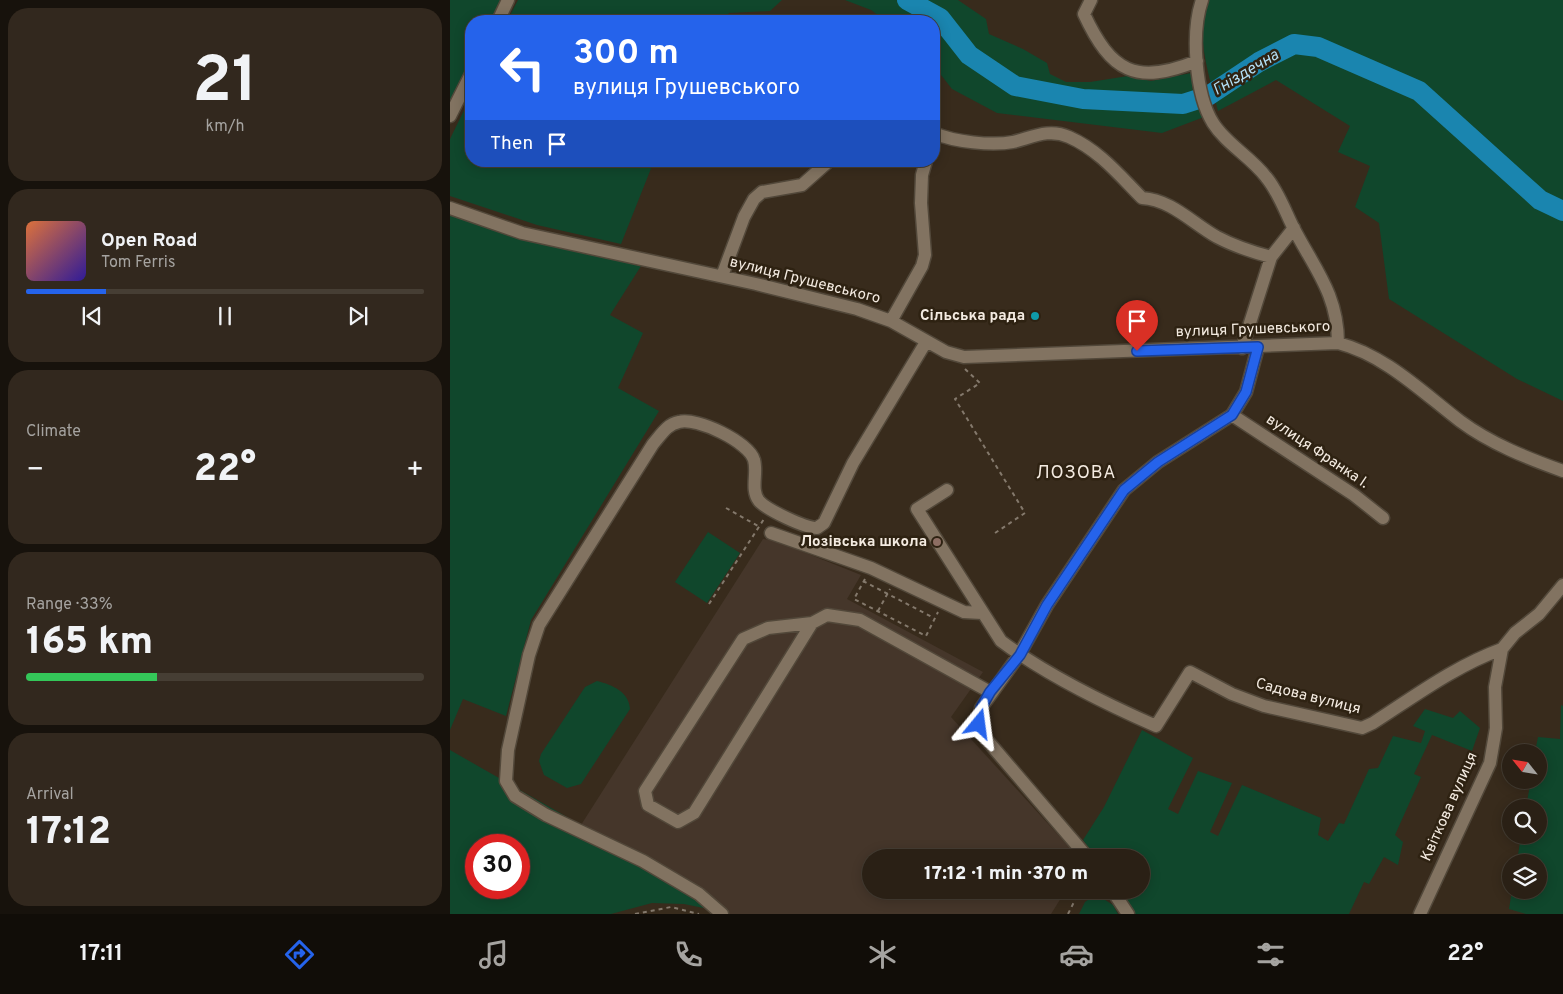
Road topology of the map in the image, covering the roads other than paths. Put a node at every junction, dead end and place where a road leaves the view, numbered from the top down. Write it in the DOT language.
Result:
graph roads {
  1 [pos="508,0"];
  2 [pos="1091,0"];
  3 [pos="1202,0"];
  4 [pos="501,15"];
  5 [pos="1197,62"];
  6 [pos="465,86"];
  7 [pos="450,116"];
  8 [pos="940,138"];
  9 [pos="822,167"];
  10 [pos="924,167"];
  11 [pos="450,208"];
  12 [pos="1294,228"];
  13 [pos="1271,257"];
  14 [pos="722,276"];
  15 [pos="891,321"];
  16 [pos="926,342"];
  17 [pos="1338,343"];
  18 [pos="1258,347"];
  19 [pos="1242,348"];
  20 [pos="1232,415"];
  21 [pos="1563,471"];
  22 [pos="947,490"];
  23 [pos="1383,518"];
  24 [pos="771,533"];
  25 [pos="1563,585"];
  26 [pos="982,613"];
  27 [pos="812,623"];
  28 [pos="1502,649"];
  29 [pos="1020,655"];
  30 [pos="990,692"];
  31 [pos="1080,849"];
  32 [pos="1118,899"];
  33 [pos="722,914"];
  34 [pos="1128,914"];
  35 [pos="1420,914"];
  1 -- 4 [label="street"];
  2 -- 5 [label="street"];
  3 -- 5 [label="street"];
  5 -- 12 [label="street"];
  6 -- 7 [label="street"];
  8 -- 13 [label="street"];
  9 -- 14 [label="street"];
  10 -- 15 [label="street"];
  11 -- 14 [label="street, вулиця Грушевського"];
  12 -- 13 [label="street"];
  12 -- 17 [label="street"];
  13 -- 19 [label="street"];
  14 -- 15 [label="street, вулиця Грушевського"];
  15 -- 16 [label="street, вулиця Грушевського"];
  16 -- 19 [label="street, вулиця Грушевського"];
  16 -- 33 [label="street"];
  17 -- 18 [label="street, вулиця Грушевського"];
  17 -- 21 [label="street, вулиця Грушевського"];
  18 -- 19 [label="street, вулиця Грушевського"];
  18 -- 20 [label="street"];
  20 -- 23 [label="street, вулиця Франка І."];
  20 -- 29 [label="street"];
  22 -- 26 [label="street"];
  24 -- 26 [label="street"];
  25 -- 28 [label="street"];
  26 -- 29 [label="street"];
  27 -- 27 [label="street"];
  27 -- 30 [label="street"];
  28 -- 29 [label="street, Садова вулиця"];
  28 -- 35 [label="street, Квіткова вулиця"];
  29 -- 30 [label="street"];
  30 -- 31 [label="street"];
  32 -- 34 [label="street"];
}
